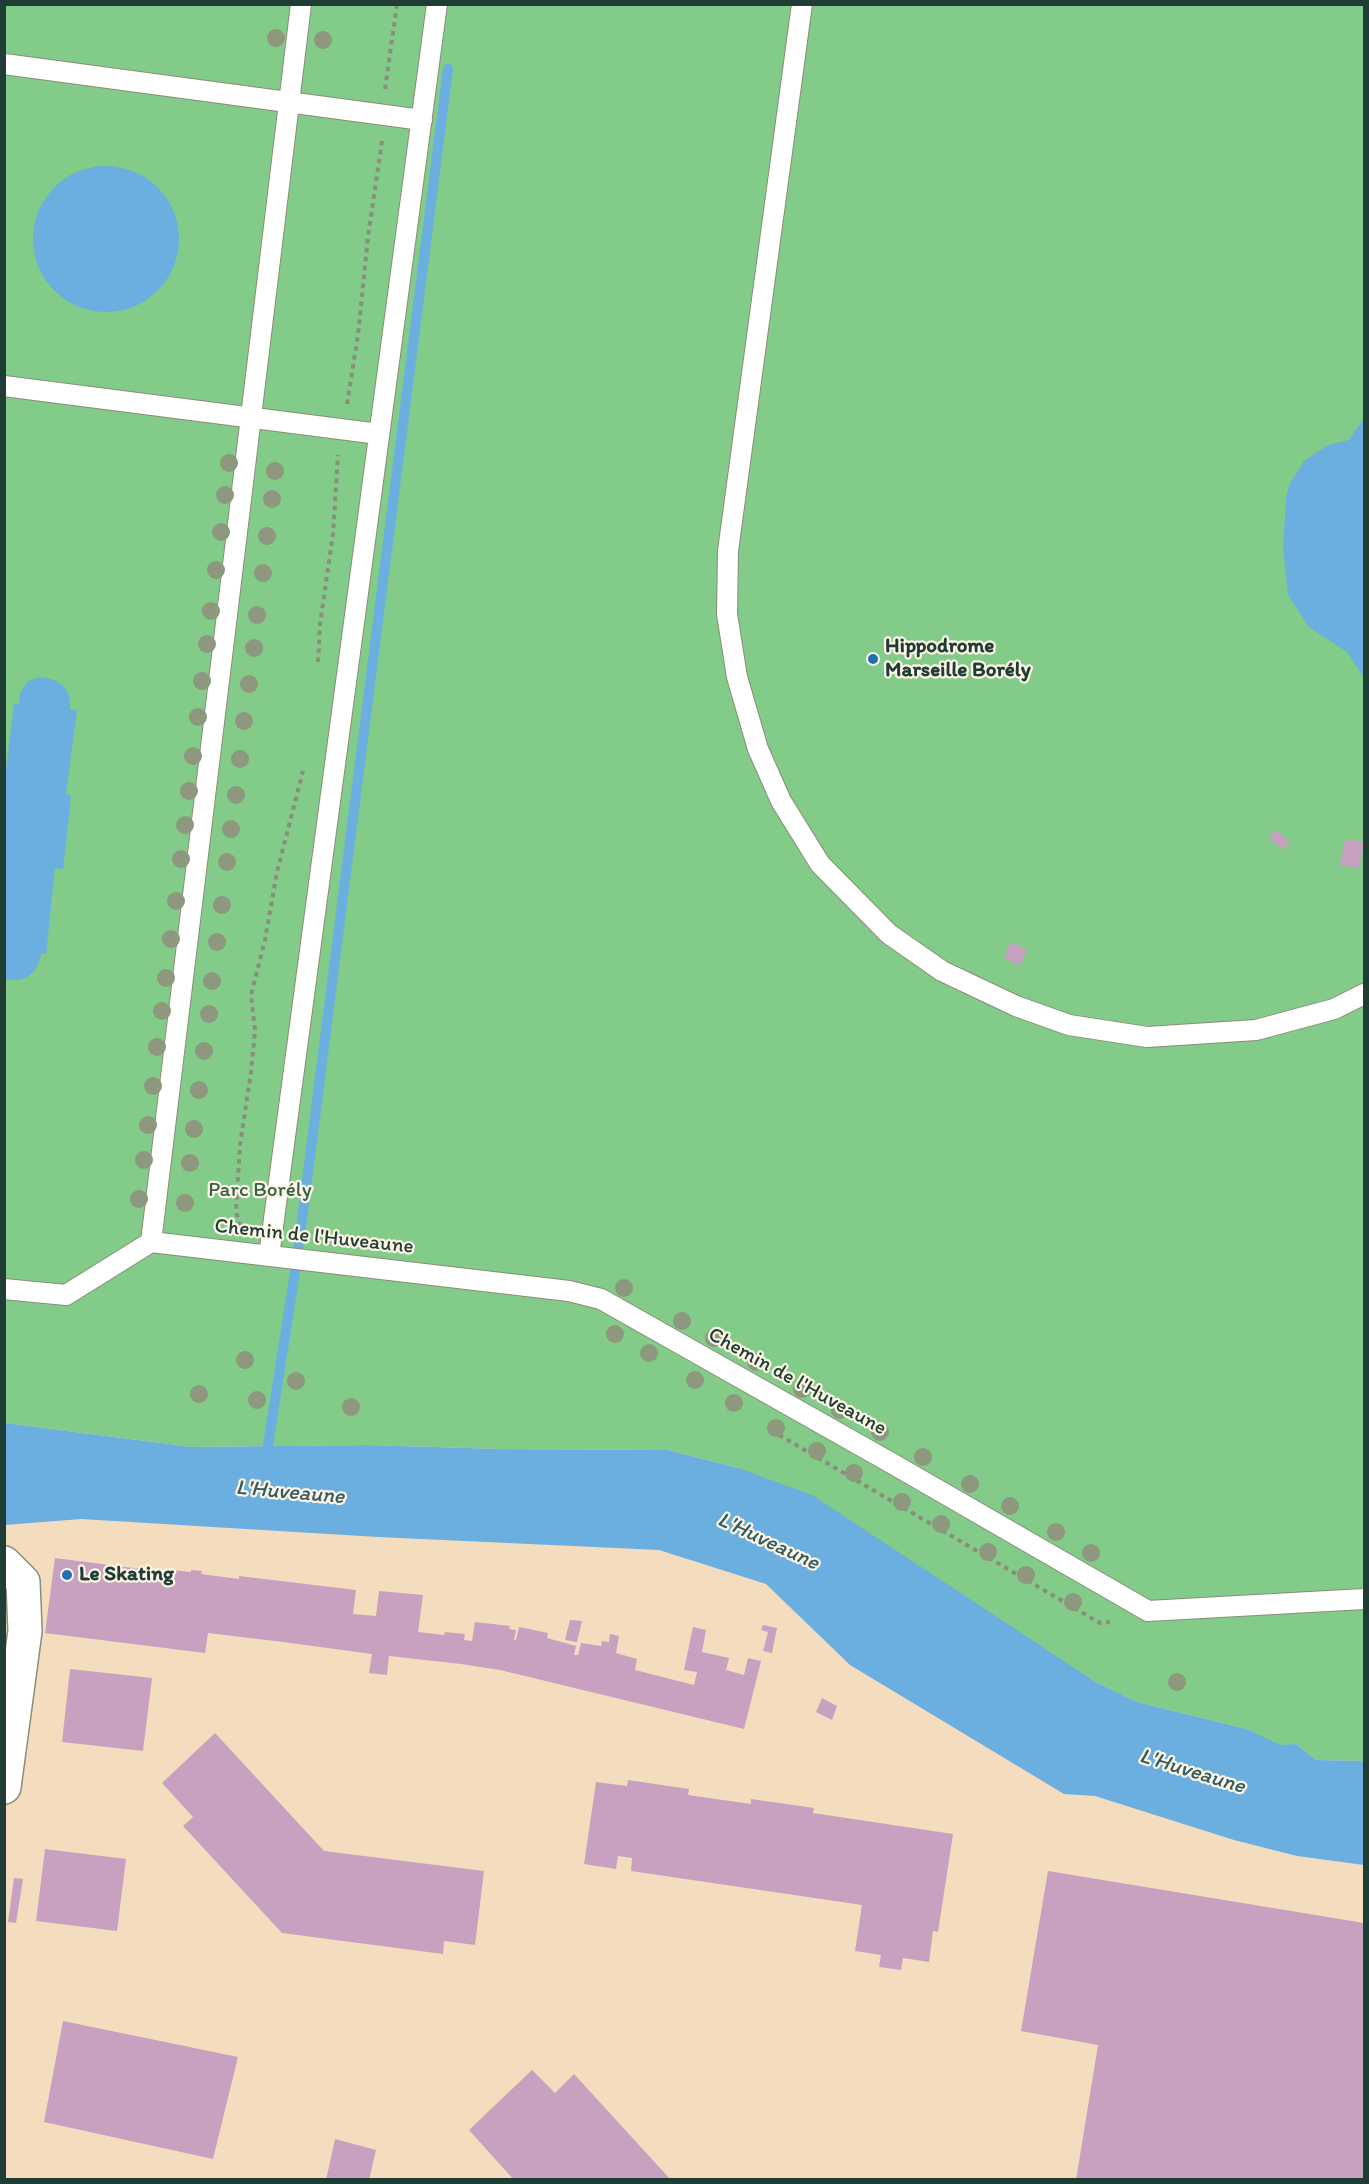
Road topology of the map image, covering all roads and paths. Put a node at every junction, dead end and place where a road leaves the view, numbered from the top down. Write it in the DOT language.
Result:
graph roads {
  1 [pos="301,4"];
  2 [pos="397,4"];
  3 [pos="437,4"];
  4 [pos="802,4"];
  5 [pos="4,64"];
  6 [pos="289,102"];
  7 [pos="386,115"];
  8 [pos="422,120"];
  9 [pos="4,386"];
  10 [pos="252,419"];
  11 [pos="339,429"];
  12 [pos="379,434"];
  13 [pos="318,666"];
  14 [pos="305,763"];
  15 [pos="1365,994"];
  16 [pos="151,1242"];
  17 [pos="247,1253"];
  18 [pos="269,1256"];
  19 [pos="4,1289"];
  20 [pos="773,1431"];
  21 [pos="4,1563"];
  22 [pos="1365,1599"];
  23 [pos="1117,1622"];
  24 [pos="4,1787"];
  1 -- 6 [label="lane"];
  2 -- 7 [label="path"];
  3 -- 8 [label="lane"];
  4 -- 15 [label="lane"];
  5 -- 6 [label="lane"];
  6 -- 7 [label="lane"];
  6 -- 10 [label="lane"];
  7 -- 8 [label="lane"];
  7 -- 11 [label="path"];
  8 -- 12 [label="lane"];
  9 -- 10 [label="lane"];
  10 -- 11 [label="lane"];
  10 -- 16 [label="lane"];
  11 -- 12 [label="lane"];
  11 -- 13 [label="path"];
  12 -- 18 [label="lane"];
  14 -- 17 [label="path"];
  16 -- 17 [label="lane, Chemin de l'Huveaune"];
  16 -- 19 [label="lane"];
  17 -- 18 [label="lane, Chemin de l'Huveaune"];
  18 -- 22 [label="lane, Chemin de l'Huveaune"];
  20 -- 23 [label="path"];
  21 -- 24 [label="street"];
}
